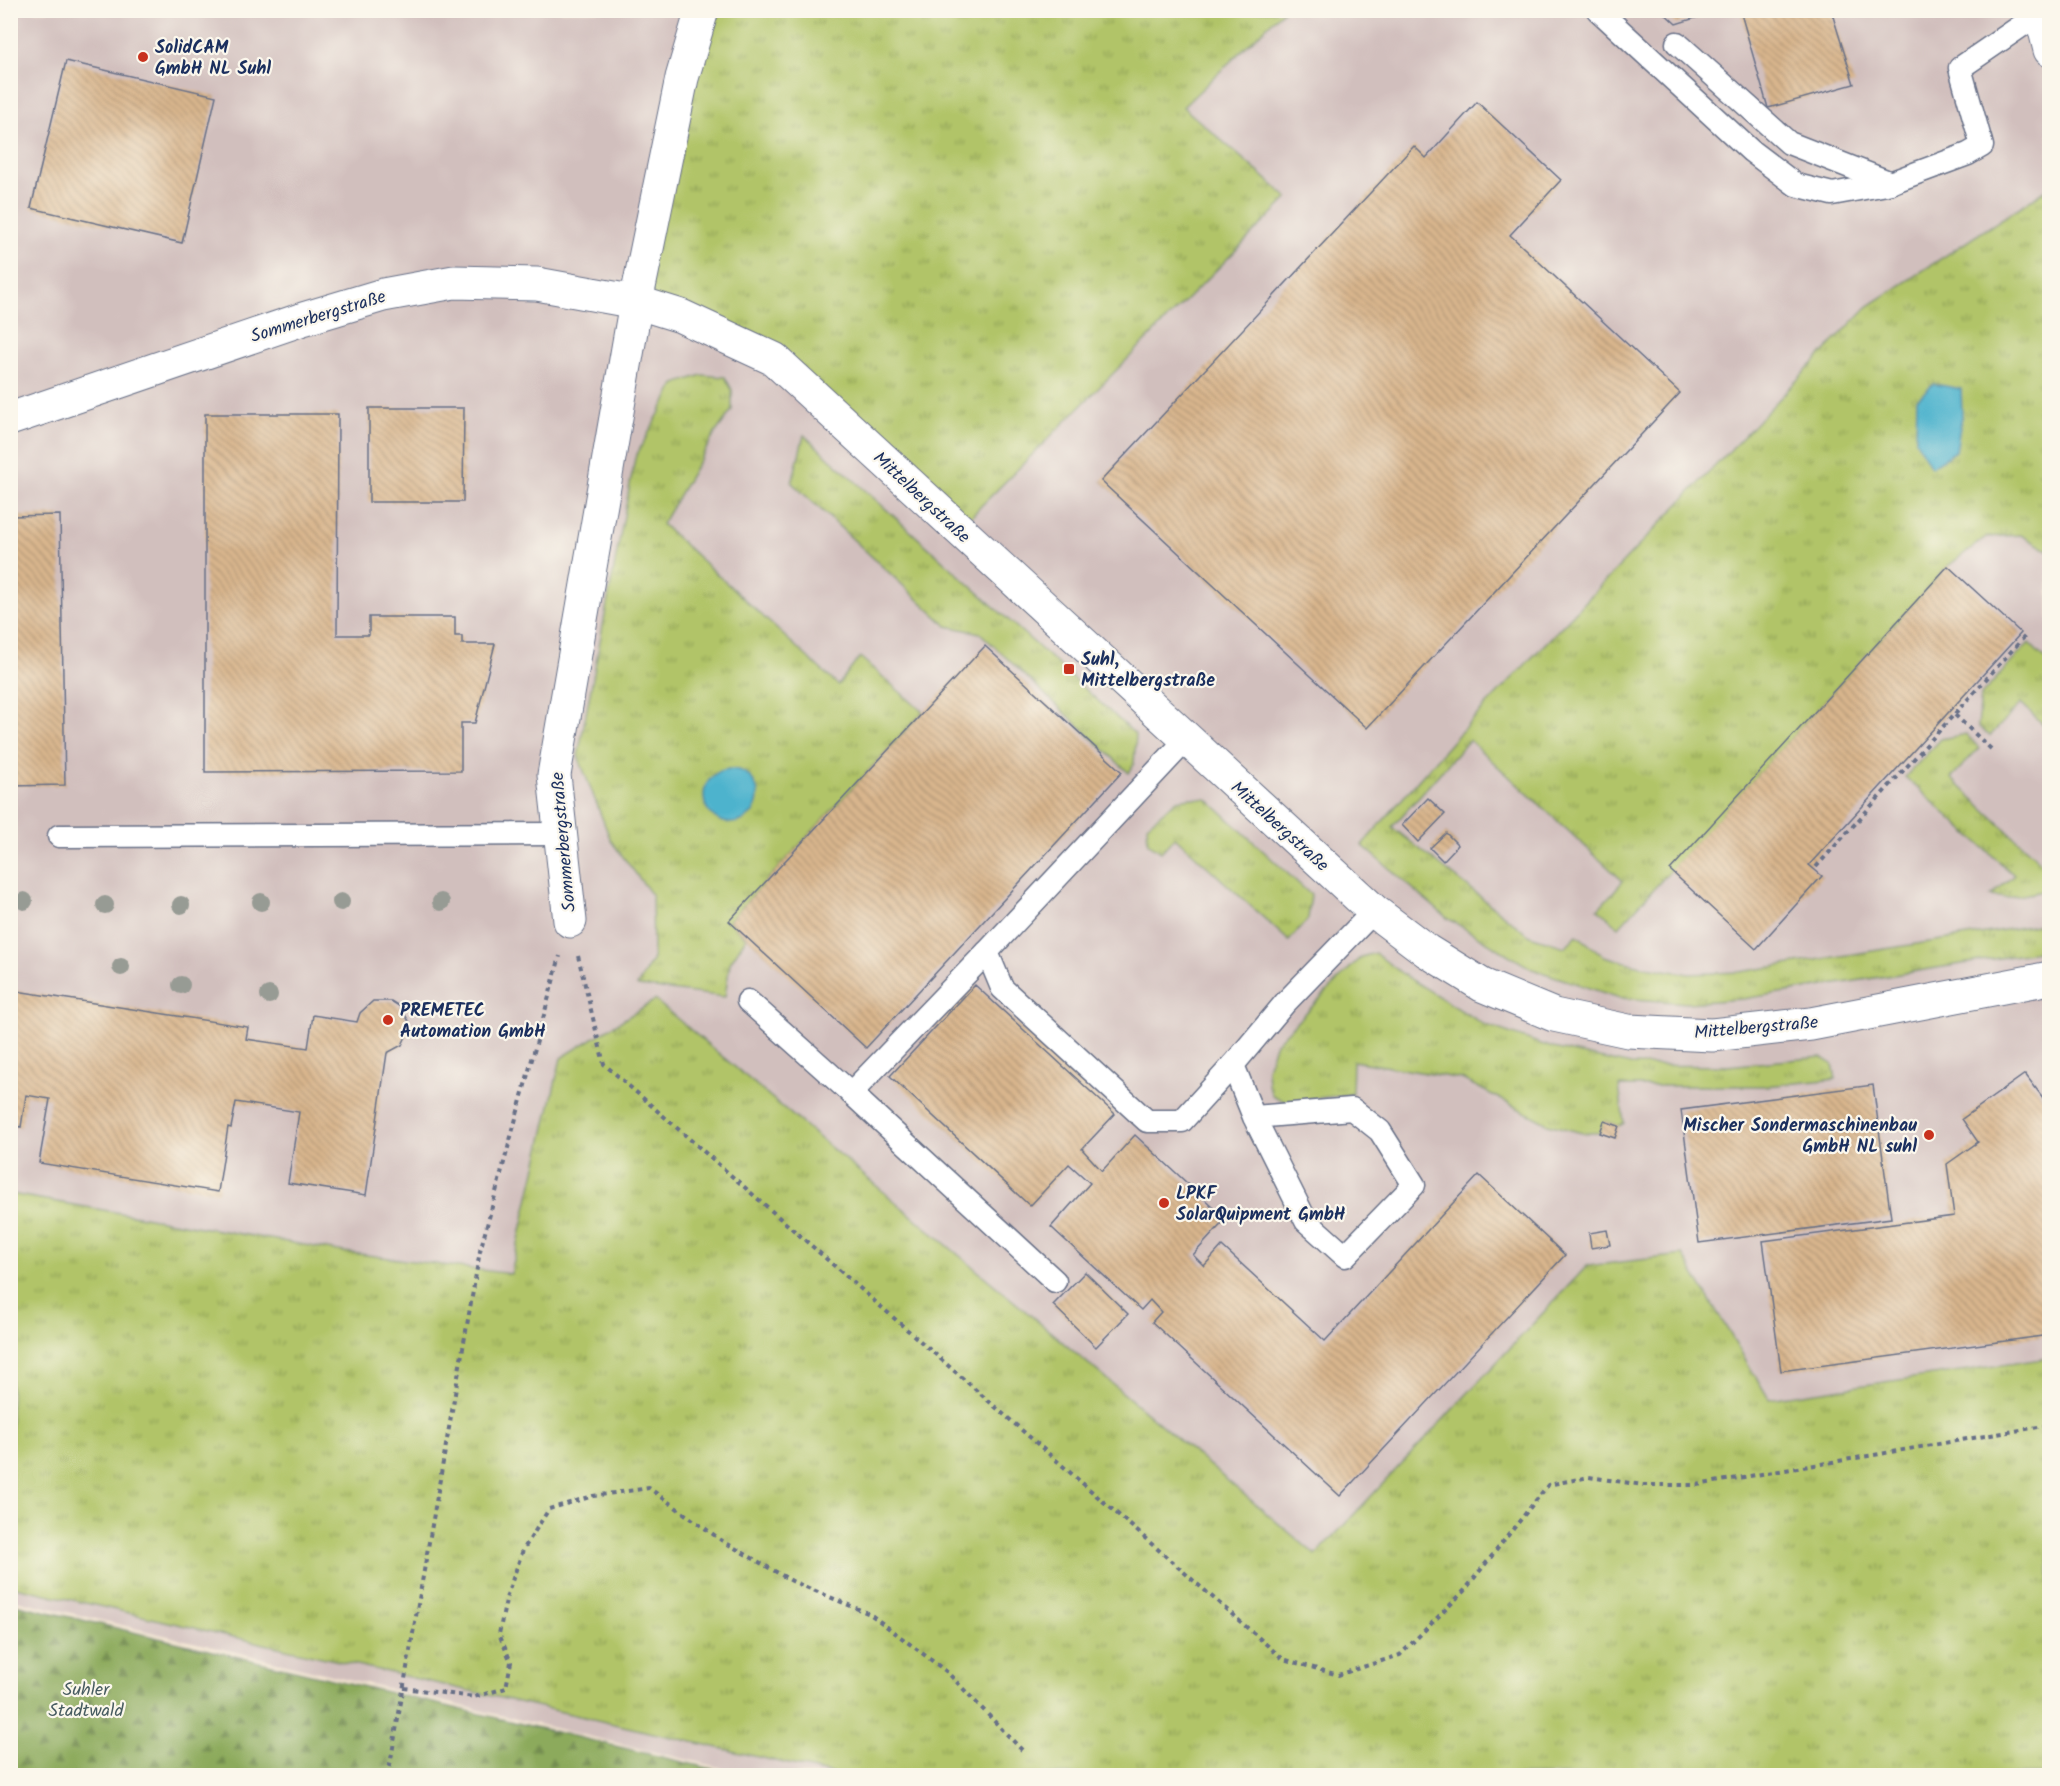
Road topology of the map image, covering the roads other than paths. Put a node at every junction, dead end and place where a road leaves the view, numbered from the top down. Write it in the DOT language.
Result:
graph roads {
  1 [pos="702,10"];
  2 [pos="1598,10"];
  3 [pos="2040,11"];
  4 [pos="1677,43"];
  5 [pos="2049,50"];
  6 [pos="1891,183"];
  7 [pos="636,302"];
  8 [pos="10,419"];
  9 [pos="1186,740"];
  10 [pos="560,834"];
  11 [pos="59,836"];
  12 [pos="1374,911"];
  13 [pos="570,921"];
  14 [pos="987,952"];
  15 [pos="2049,978"];
  16 [pos="748,1001"];
  17 [pos="1233,1065"];
  18 [pos="851,1093"];
  19 [pos="1254,1117"];
  20 [pos="1055,1281"];
  1 -- 7 [label="street, Sommerbergstraße"];
  2 -- 6 [label="lane"];
  3 -- 5 [label="street"];
  3 -- 6 [label="lane"];
  4 -- 6 [label="lane"];
  7 -- 8 [label="street, Sommerbergstraße"];
  7 -- 9 [label="street, Mittelbergstraße"];
  7 -- 10 [label="street, Sommerbergstraße"];
  9 -- 12 [label="street, Mittelbergstraße"];
  9 -- 14 [label="lane"];
  10 -- 11 [label="lane"];
  10 -- 13 [label="street, Sommerbergstraße"];
  12 -- 15 [label="street, Mittelbergstraße"];
  12 -- 17 [label="lane"];
  14 -- 17 [label="lane"];
  14 -- 18 [label="lane"];
  16 -- 18 [label="lane"];
  17 -- 19 [label="lane"];
  18 -- 20 [label="lane"];
  19 -- 19 [label="lane"];
}
